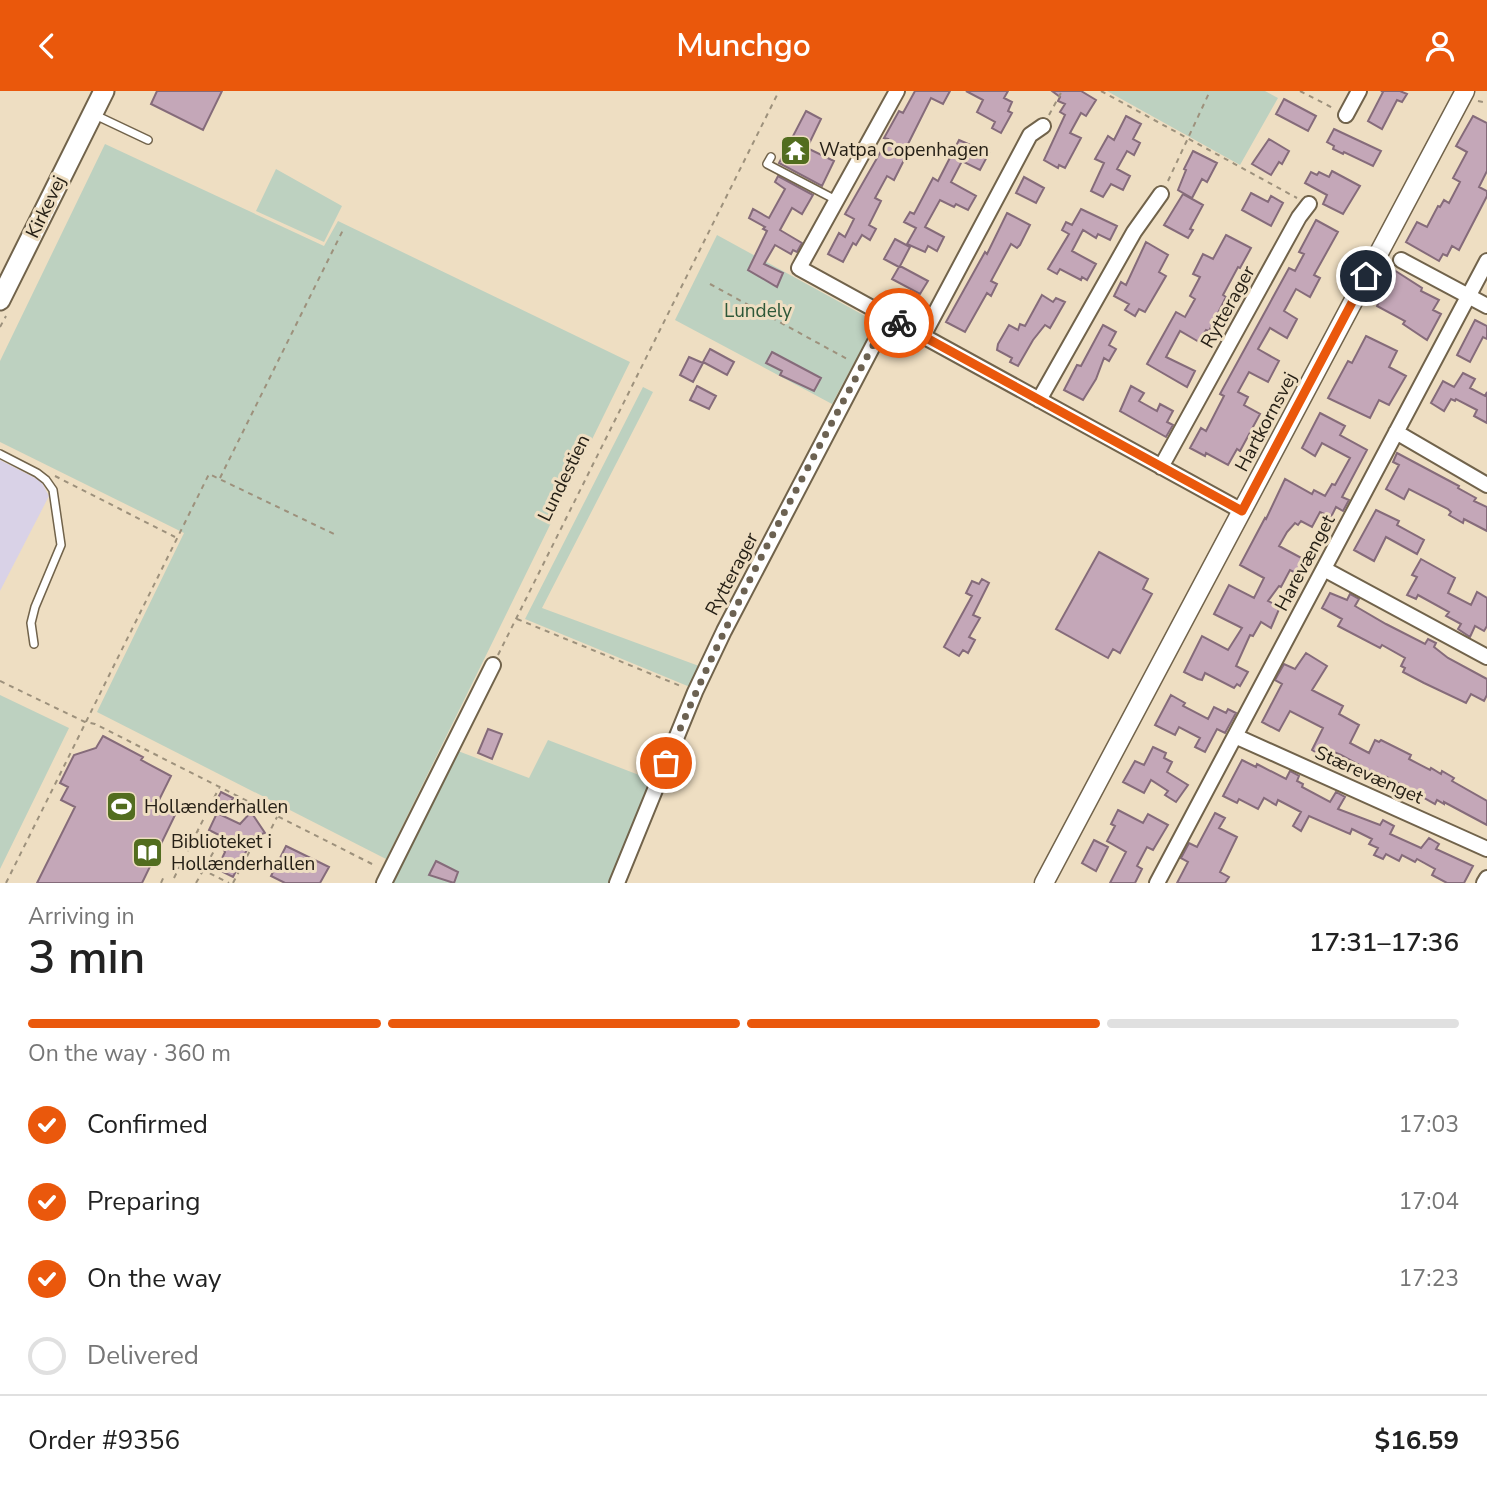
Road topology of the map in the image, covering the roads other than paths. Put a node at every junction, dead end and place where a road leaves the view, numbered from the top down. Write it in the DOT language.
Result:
graph roads {
  1 [pos="104,91"];
  2 [pos="897,91"];
  3 [pos="1359,91"];
  4 [pos="1465,91"];
  5 [pos="92,114"];
  6 [pos="1346,115"];
  7 [pos="1044,126"];
  8 [pos="148,140"];
  9 [pos="771,157"];
  10 [pos="1161,194"];
  11 [pos="837,201"];
  12 [pos="1309,204"];
  13 [pos="1401,260"];
  14 [pos="1487,261"];
  15 [pos="1468,296"];
  16 [pos="0,300"];
  17 [pos="1487,306"];
  18 [pos="888,317"];
  19 [pos="923,336"];
  20 [pos="1039,400"];
  21 [pos="1396,432"];
  22 [pos="0,454"];
  23 [pos="1161,467"];
  24 [pos="1487,485"];
  25 [pos="1242,511"];
  26 [pos="1324,569"];
  27 [pos="34,644"];
  28 [pos="1487,657"];
  29 [pos="494,665"];
  30 [pos="1235,736"];
  31 [pos="1487,849"];
  32 [pos="387,878"];
  33 [pos="1487,878"];
  34 [pos="617,883"];
  35 [pos="1044,883"];
  36 [pos="1157,883"];
  37 [pos="1484,883"];
  1 -- 5 [label="main road, Kirkevej"];
  2 -- 11 [label="street"];
  3 -- 6 [label="street"];
  4 -- 25 [label="street, Hartkornsvej"];
  5 -- 8 [label="lane"];
  5 -- 16 [label="main road, Kirkevej"];
  7 -- 19 [label="street"];
  9 -- 11 [label="lane"];
  10 -- 20 [label="street"];
  11 -- 18 [label="street"];
  12 -- 23 [label="street, Rytterager"];
  13 -- 15 [label="street"];
  14 -- 15 [label="street, Harevænget"];
  15 -- 17 [label="street"];
  15 -- 21 [label="street, Harevænget"];
  18 -- 19 [label="street"];
  18 -- 34 [label="street, Rytterager"];
  19 -- 20 [label="street"];
  20 -- 23 [label="street"];
  21 -- 24 [label="street"];
  21 -- 26 [label="street, Harevænget"];
  22 -- 27 [label="lane"];
  23 -- 25 [label="street"];
  25 -- 35 [label="street, Hartkornsvej"];
  26 -- 28 [label="street"];
  26 -- 30 [label="street, Harevænget"];
  29 -- 32 [label="street"];
  30 -- 31 [label="street, Stærevænget"];
  30 -- 36 [label="street, Harevænget"];
  33 -- 37 [label="street"];
}
